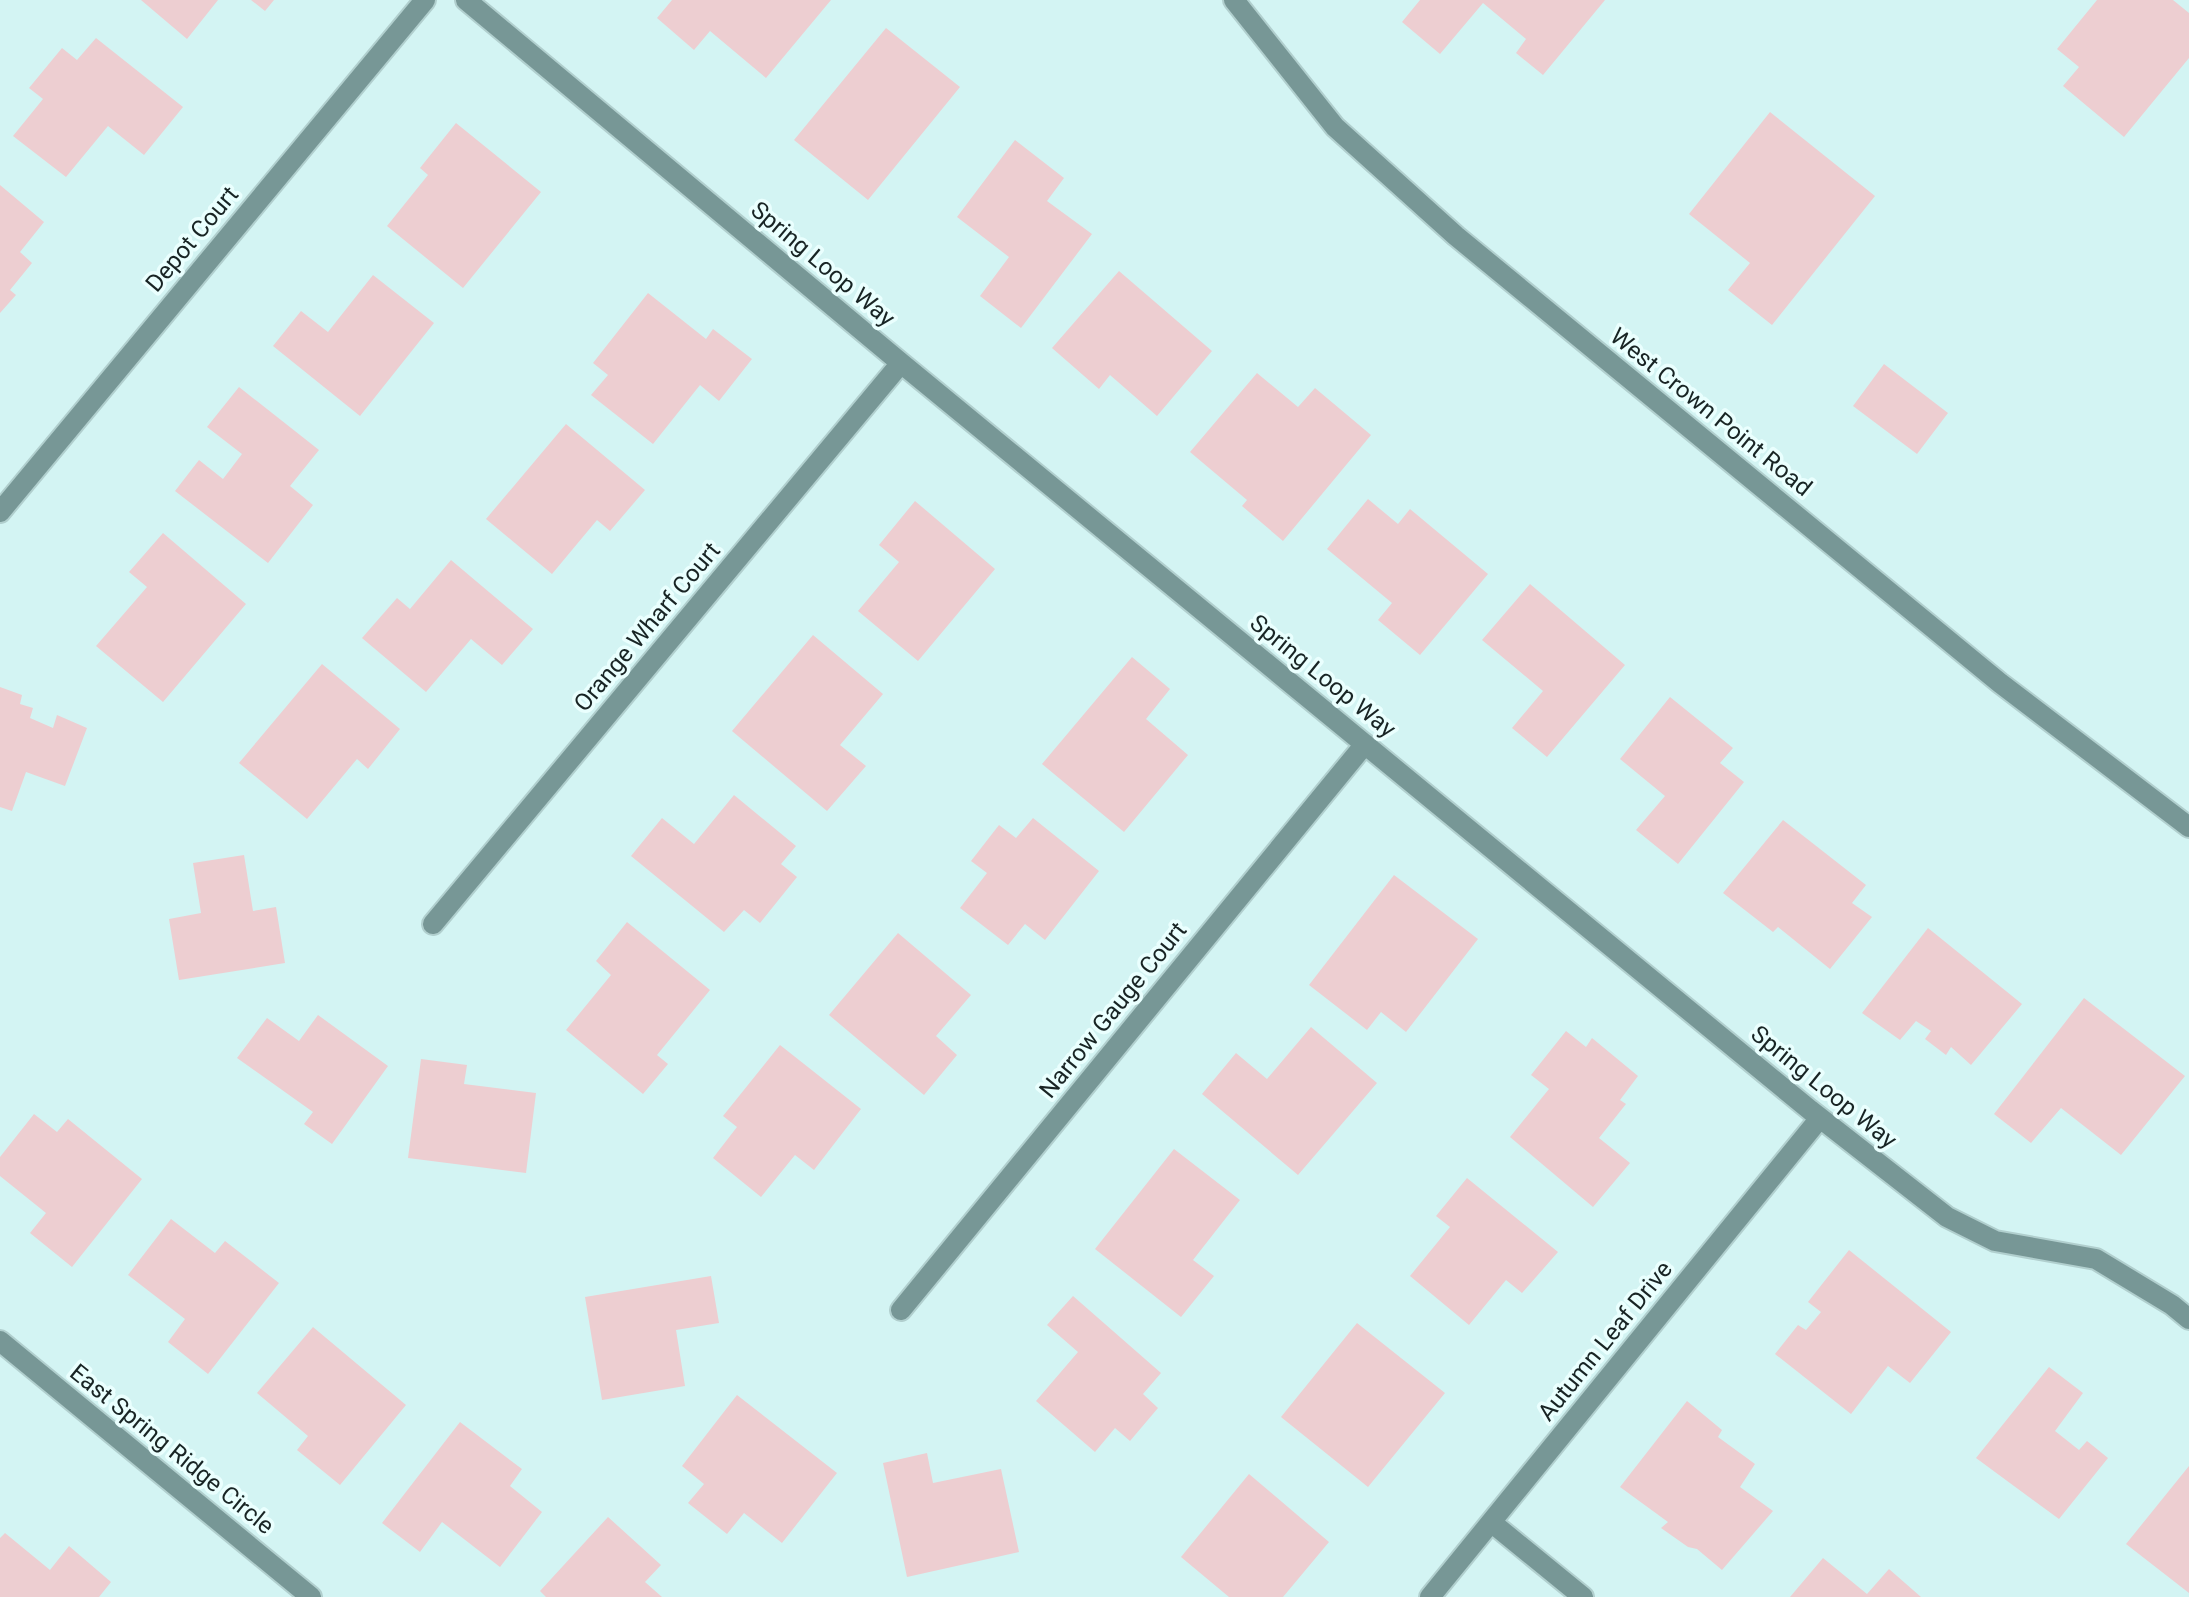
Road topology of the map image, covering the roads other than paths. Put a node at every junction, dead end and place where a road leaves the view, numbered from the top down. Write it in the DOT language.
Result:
graph roads {
  1 [pos="425,0"];
  2 [pos="466,0"];
  3 [pos="1234,0"];
  4 [pos="901,363"];
  5 [pos="0,512"];
  6 [pos="1365,744"];
  7 [pos="2189,827"];
  8 [pos="433,924"];
  9 [pos="1820,1118"];
  10 [pos="901,1310"];
  11 [pos="2189,1319"];
  12 [pos="0,1341"];
  13 [pos="1491,1522"];
  14 [pos="311,1597"];
  15 [pos="1430,1597"];
  16 [pos="1583,1597"];
  1 -- 5 [label="street, Depot Court"];
  2 -- 4 [label="street, Spring Loop Way"];
  3 -- 7 [label="street, West Crown Point Road"];
  4 -- 6 [label="street, Spring Loop Way"];
  4 -- 8 [label="street, Orange Wharf Court"];
  6 -- 9 [label="street, Spring Loop Way"];
  6 -- 10 [label="street, Narrow Gauge Court"];
  9 -- 11 [label="street, Spring Loop Way"];
  9 -- 13 [label="street, Autumn Leaf Drive"];
  12 -- 14 [label="street, East Spring Ridge Circle"];
  13 -- 15 [label="street, Autumn Leaf Drive"];
  13 -- 16 [label="street"];
}
